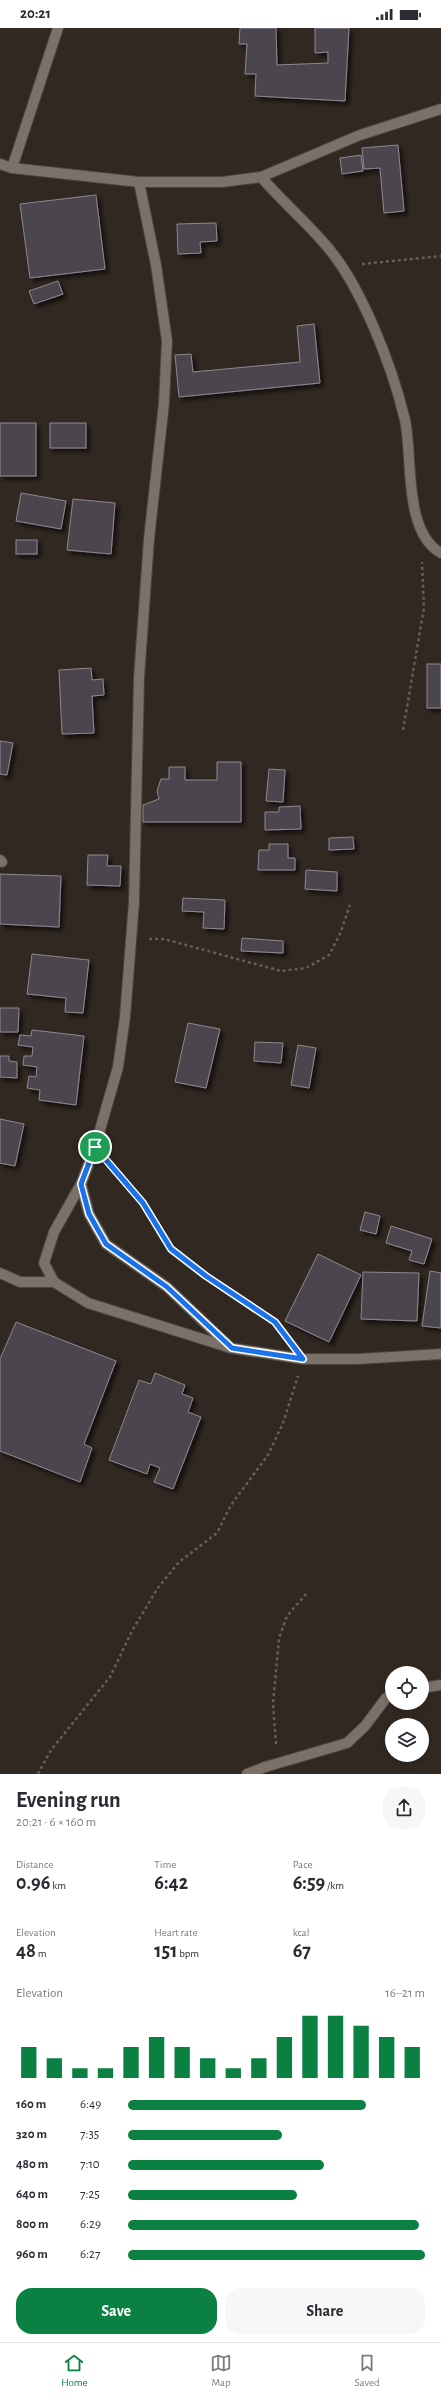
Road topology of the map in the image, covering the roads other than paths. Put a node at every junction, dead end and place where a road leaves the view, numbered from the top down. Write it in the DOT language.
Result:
graph roads {
  1 [pos="58,28"];
  2 [pos="441,109"];
  3 [pos="0,164"];
  4 [pos="12,168"];
  5 [pos="261,177"];
  6 [pos="139,182"];
  7 [pos="441,553"];
  8 [pos="81,1184"];
  9 [pos="0,1273"];
  10 [pos="54,1282"];
  11 [pos="232,1348"];
  12 [pos="441,1354"];
  13 [pos="441,1685"];
  14 [pos="429,1687"];
  15 [pos="385,1699"];
  16 [pos="247,1774"];
  1 -- 4 [label="street"];
  2 -- 5 [label="street"];
  3 -- 4 [label="street"];
  4 -- 6 [label="street"];
  5 -- 6 [label="street"];
  5 -- 7 [label="street"];
  6 -- 8 [label="street"];
  8 -- 10 [label="street"];
  8 -- 11 [label="street"];
  9 -- 10 [label="street"];
  10 -- 11 [label="street"];
  11 -- 12 [label="street"];
  13 -- 14 [label="street"];
  15 -- 16 [label="street"];
}
